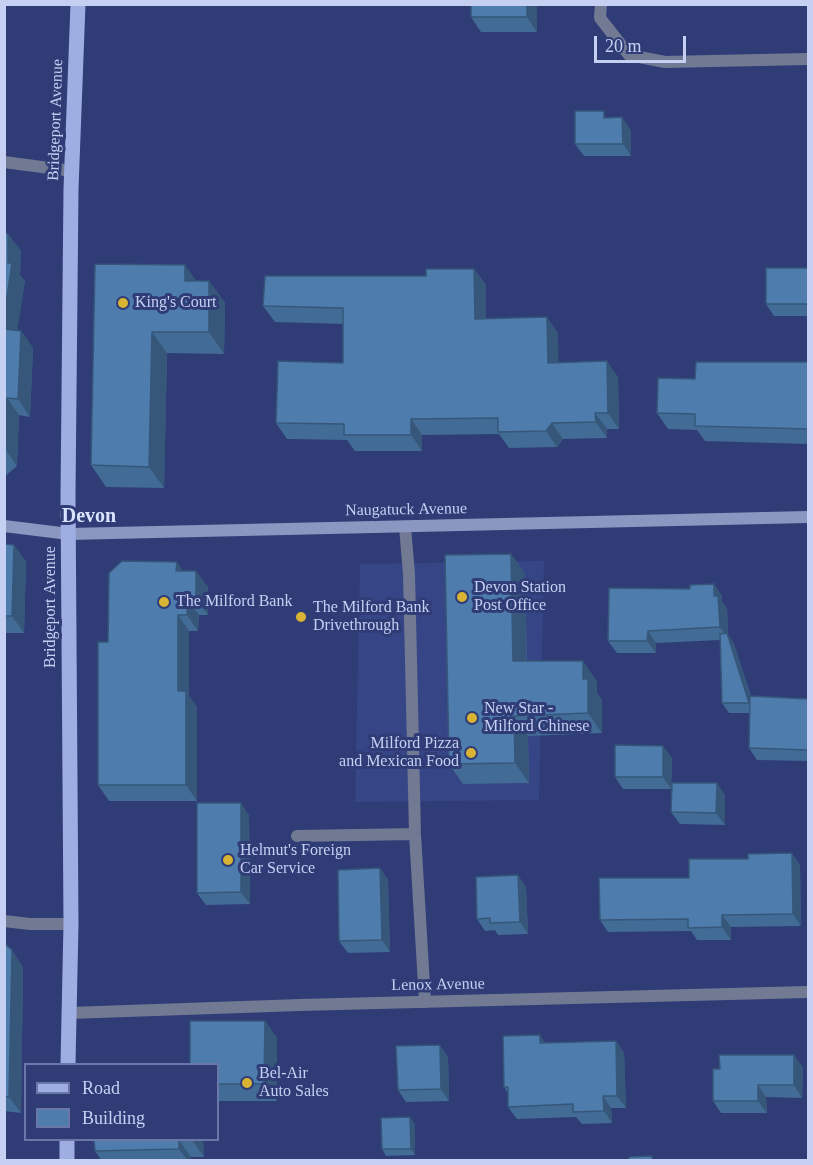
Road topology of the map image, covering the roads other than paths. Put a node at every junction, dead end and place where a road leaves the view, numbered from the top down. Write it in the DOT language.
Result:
graph roads {
  1 [pos="78,4"];
  2 [pos="601,4"];
  3 [pos="808,59"];
  4 [pos="4,162"];
  5 [pos="72,171"];
  6 [pos="808,517"];
  7 [pos="4,526"];
  8 [pos="405,527"];
  9 [pos="69,534"];
  10 [pos="415,834"];
  11 [pos="297,836"];
  12 [pos="4,921"];
  13 [pos="71,924"];
  14 [pos="808,992"];
  15 [pos="425,1002"];
  16 [pos="69,1013"];
  17 [pos="68,1063"];
  18 [pos="67,1141"];
  19 [pos="67,1161"];
  1 -- 5 [label="main road, Bridgeport Avenue"];
  2 -- 3 [label="street"];
  4 -- 5 [label="street"];
  5 -- 9 [label="main road, Bridgeport Avenue"];
  6 -- 8 [label="main road, Naugatuck Avenue"];
  7 -- 9 [label="main road, Naugatuck Avenue"];
  8 -- 9 [label="main road, Naugatuck Avenue"];
  8 -- 10 [label="street"];
  9 -- 13 [label="main road, Bridgeport Avenue"];
  10 -- 11 [label="street"];
  10 -- 15 [label="street"];
  12 -- 13 [label="street"];
  13 -- 16 [label="main road, Bridgeport Avenue"];
  14 -- 15 [label="street, Lenox Avenue"];
  15 -- 16 [label="street, Lenox Avenue"];
  16 -- 17 [label="main road, Bridgeport Avenue"];
  18 -- 19 [label="main road"];
}
